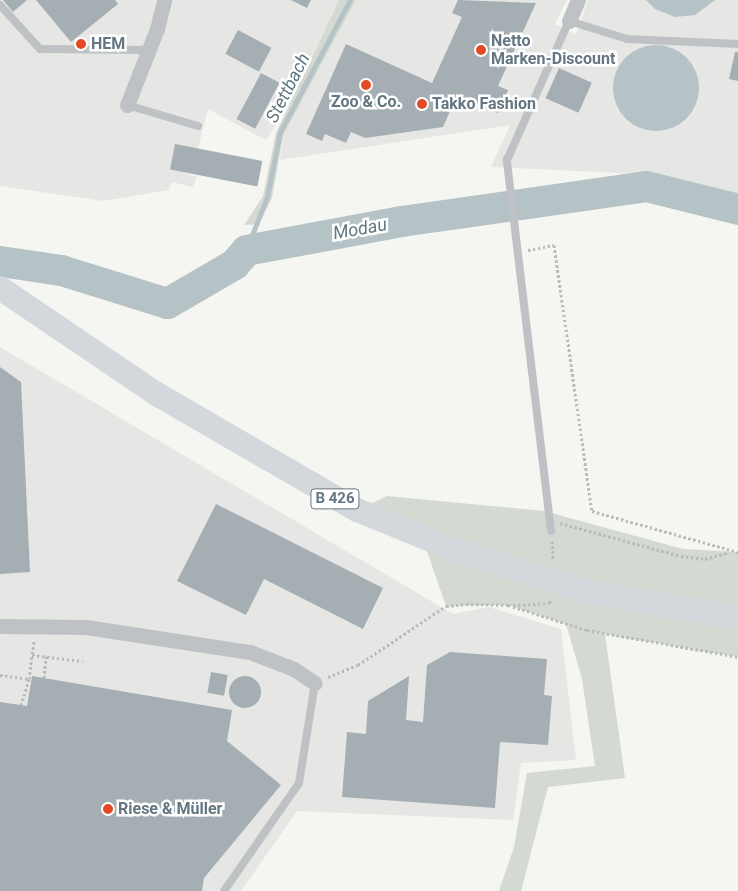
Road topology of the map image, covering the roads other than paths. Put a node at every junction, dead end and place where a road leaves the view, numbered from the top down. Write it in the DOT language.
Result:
graph roads {
  1 [pos="578,0"];
  2 [pos="162,4"];
  3 [pos="0,5"];
  4 [pos="569,20"];
  5 [pos="738,44"];
  6 [pos="149,50"];
  7 [pos="127,105"];
  8 [pos="198,126"];
  9 [pos="0,288"];
  10 [pos="551,531"];
  11 [pos="738,618"];
  12 [pos="0,626"];
  13 [pos="315,683"];
  14 [pos="224,891"];
  1 -- 4 [label="street"];
  2 -- 6 [label="street"];
  3 -- 6 [label="lane"];
  4 -- 5 [label="lane"];
  4 -- 10 [label="lane"];
  6 -- 7 [label="street"];
  7 -- 8 [label="lane"];
  9 -- 11 [label="main road, B 426"];
  12 -- 13 [label="street"];
  13 -- 14 [label="lane"];
}
